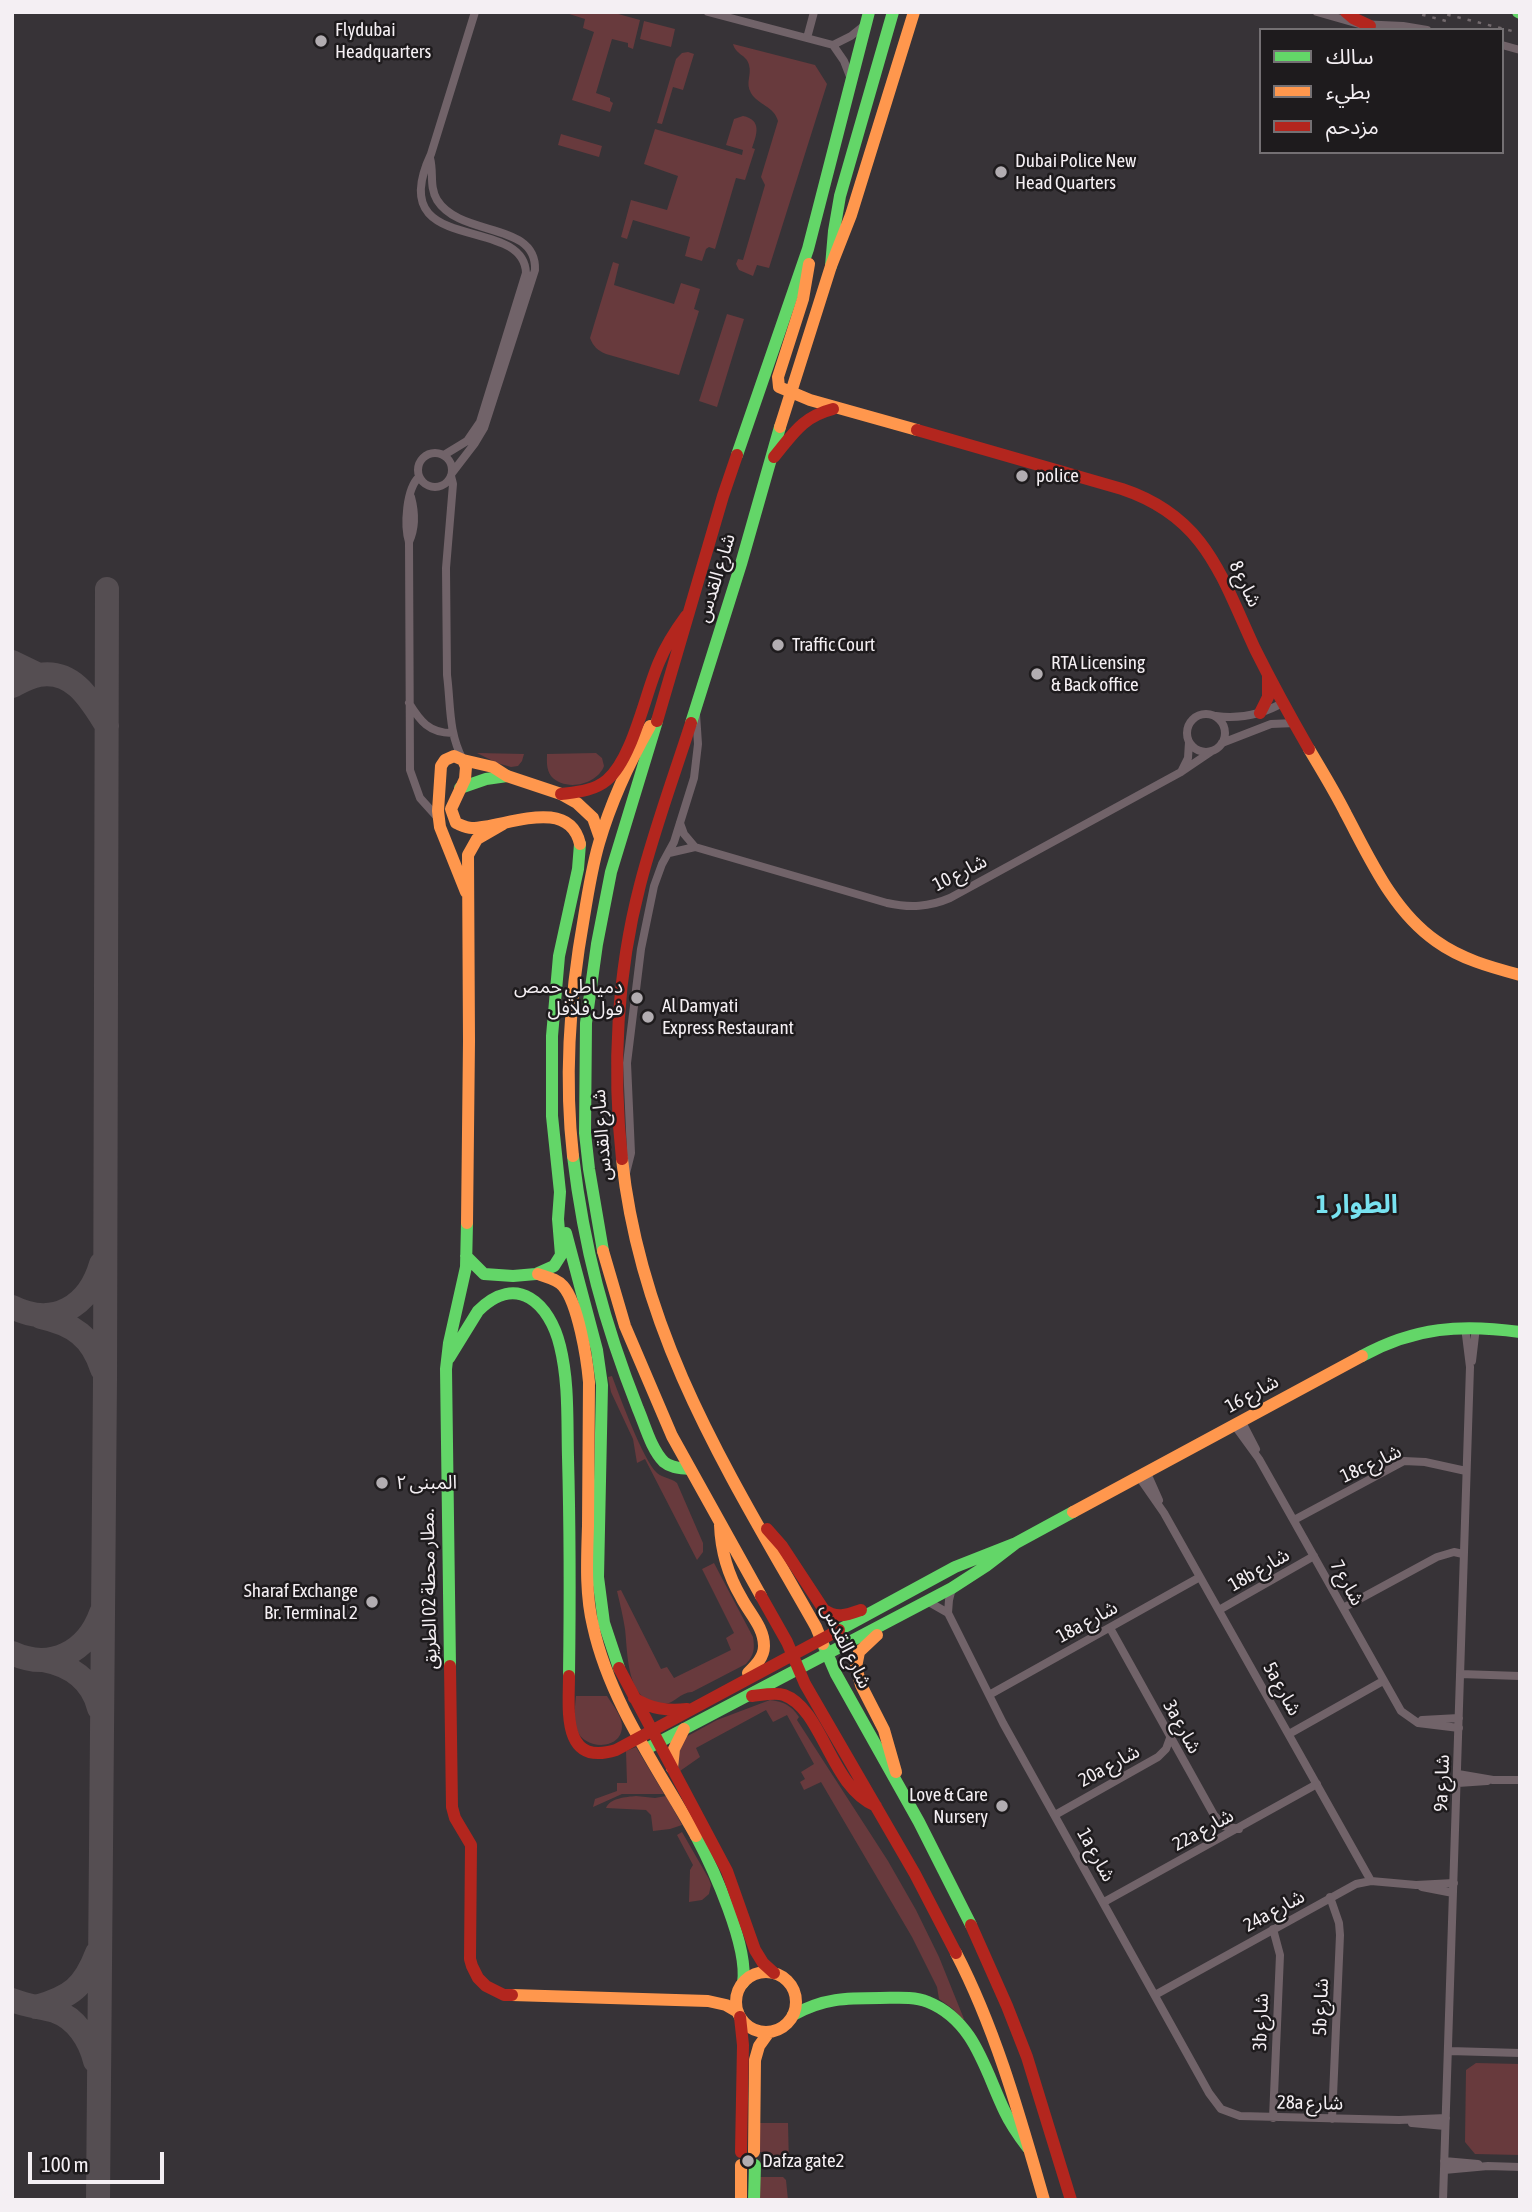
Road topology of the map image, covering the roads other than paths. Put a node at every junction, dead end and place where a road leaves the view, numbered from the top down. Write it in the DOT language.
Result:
graph roads {
  1 [pos="475,12"];
  2 [pos="708,12"];
  3 [pos="814,12"];
  4 [pos="892,12"];
  5 [pos="914,12"];
  6 [pos="1317,12"];
  7 [pos="1346,12"];
  8 [pos="868,18"];
  9 [pos="1370,26"];
  10 [pos="1415,28"];
  11 [pos="807,38"];
  12 [pos="833,45"];
  13 [pos="851,80"];
  14 [pos="430,158"];
  15 [pos="808,249"];
  16 [pos="831,266"];
  17 [pos="791,394"];
  18 [pos="838,408"];
  19 [pos="444,455"];
  20 [pos="769,463"];
  21 [pos="451,474"];
  22 [pos="419,477"];
  23 [pos="691,611"];
  24 [pos="1268,676"];
  25 [pos="1283,702"];
  26 [pos="409,703"];
  27 [pos="696,709"];
  28 [pos="660,710"];
  29 [pos="1260,713"];
  30 [pos="1216,716"];
  31 [pos="1296,723"];
  32 [pos="452,733"];
  33 [pos="1189,742"];
  34 [pos="1222,743"];
  35 [pos="1212,751"];
  36 [pos="463,760"];
  37 [pos="1181,772"];
  38 [pos="507,776"];
  39 [pos="460,788"];
  40 [pos="561,794"];
  41 [pos="438,818"];
  42 [pos="680,823"];
  43 [pos="503,824"];
  44 [pos="600,838"];
  45 [pos="695,847"];
  46 [pos="669,853"];
  47 [pos="468,895"];
  48 [pos="1520,975"];
  49 [pos="624,1179"];
  50 [pos="560,1195"];
  51 [pos="583,1226"];
  52 [pos="601,1242"];
  53 [pos="466,1256"];
  54 [pos="538,1274"];
  55 [pos="625,1326"];
  56 [pos="1471,1327"];
  57 [pos="1520,1332"];
  58 [pos="617,1354"];
  59 [pos="446,1361"];
  60 [pos="1238,1424"];
  61 [pos="690,1469"];
  62 [pos="1466,1471"];
  63 [pos="1143,1476"];
  64 [pos="754,1517"];
  65 [pos="1294,1520"];
  66 [pos="720,1522"];
  67 [pos="1016,1543"];
  68 [pos="1463,1554"];
  69 [pos="1314,1556"];
  70 [pos="1200,1577"];
  71 [pos="952,1588"];
  72 [pos="897,1597"];
  73 [pos="927,1601"];
  74 [pos="1343,1608"];
  75 [pos="1219,1611"];
  76 [pos="906,1613"];
  77 [pos="948,1614"];
  78 [pos="1110,1628"];
  79 [pos="822,1639"];
  80 [pos="792,1654"];
  81 [pos="828,1654"];
  82 [pos="798,1669"];
  83 [pos="1460,1674"];
  84 [pos="1520,1676"];
  85 [pos="1383,1681"];
  86 [pos="735,1685"];
  87 [pos="989,1695"];
  88 [pos="632,1696"];
  89 [pos="742,1698"];
  90 [pos="690,1709"];
  91 [pos="1459,1718"];
  92 [pos="1412,1720"];
  93 [pos="1459,1728"];
  94 [pos="684,1729"];
  95 [pos="645,1733"];
  96 [pos="1289,1734"];
  97 [pos="1170,1738"];
  98 [pos="658,1742"];
  99 [pos="646,1749"];
  100 [pos="672,1768"];
  101 [pos="1458,1779"];
  102 [pos="1520,1780"];
  103 [pos="1317,1784"];
  104 [pos="901,1789"];
  105 [pos="876,1807"];
  106 [pos="1055,1815"];
  107 [pos="1238,1829"];
  108 [pos="1371,1881"];
  109 [pos="1454,1883"];
  110 [pos="1416,1885"];
  111 [pos="1453,1893"];
  112 [pos="1330,1897"];
  113 [pos="1104,1902"];
  114 [pos="1273,1929"];
  115 [pos="774,1973"];
  116 [pos="743,1983"];
  117 [pos="1155,1995"];
  118 [pos="739,2015"];
  119 [pos="793,2015"];
  120 [pos="769,2032"];
  121 [pos="1449,2051"];
  122 [pos="1520,2053"];
  123 [pos="1221,2109"];
  124 [pos="1273,2118"];
  125 [pos="1332,2119"];
  126 [pos="1445,2122"];
  127 [pos="748,2129"];
  128 [pos="1031,2151"];
  129 [pos="748,2158"];
  130 [pos="1444,2161"];
  131 [pos="1488,2166"];
  132 [pos="1520,2167"];
  133 [pos="1444,2171"];
  134 [pos="741,2200"];
  135 [pos="754,2200"];
  136 [pos="1044,2200"];
  137 [pos="1072,2200"];
  138 [pos="1443,2200"];
  1 -- 14 [label="street"];
  2 -- 11 [label="street"];
  3 -- 11 [label="street"];
  4 -- 16 [label="main road"];
  5 -- 16 [label="main road, شارع القدس"];
  6 -- 9 [label="street"];
  7 -- 9 [label="main road"];
  8 -- 12 [label="street"];
  8 -- 13 [label="main road, شارع القدس"];
  9 -- 10 [label="street"];
  11 -- 12 [label="street"];
  12 -- 13 [label="street"];
  13 -- 15 [label="main road, شارع القدس"];
  14 -- 19 [label="street"];
  14 -- 21 [label="street"];
  15 -- 17 [label="main road"];
  15 -- 23 [label="main road, شارع القدس"];
  16 -- 17 [label="main road, شارع القدس"];
  17 -- 18 [label="main road, شارع 8"];
  17 -- 20 [label="main road, شارع القدس"];
  18 -- 20 [label="main road"];
  18 -- 24 [label="main road, شارع 8"];
  19 -- 21 [label="street"];
  19 -- 22 [label="street"];
  20 -- 27 [label="main road, شارع القدس"];
  21 -- 22 [label="street"];
  21 -- 32 [label="street"];
  22 -- 26 [label="street"];
  23 -- 28 [label="main road, شارع القدس"];
  23 -- 40 [label="main road"];
  24 -- 25 [label="main road, شارع 8"];
  24 -- 29 [label="main road"];
  25 -- 29 [label="street"];
  25 -- 31 [label="main road, شارع 8"];
  26 -- 32 [label="street"];
  26 -- 41 [label="street"];
  27 -- 42 [label="street"];
  27 -- 49 [label="main road, شارع القدس"];
  28 -- 44 [label="main road"];
  28 -- 52 [label="main road, شارع القدس"];
  29 -- 30 [label="street"];
  30 -- 33 [label="street"];
  30 -- 34 [label="street"];
  31 -- 34 [label="street"];
  31 -- 48 [label="main road, شارع 8"];
  32 -- 36 [label="street"];
  33 -- 35 [label="street"];
  33 -- 37 [label="street"];
  34 -- 35 [label="street"];
  35 -- 37 [label="street, شارع 10"];
  36 -- 38 [label="main road"];
  36 -- 39 [label="main road"];
  36 -- 41 [label="main road"];
  37 -- 45 [label="street, شارع 10"];
  38 -- 39 [label="main road"];
  38 -- 40 [label="main road"];
  39 -- 43 [label="main road"];
  40 -- 44 [label="main road"];
  41 -- 47 [label="main road"];
  42 -- 45 [label="street"];
  42 -- 46 [label="street"];
  43 -- 47 [label="main road"];
  43 -- 50 [label="main road"];
  44 -- 51 [label="main road"];
  45 -- 46 [label="street, شارع 10"];
  46 -- 49 [label="street"];
  47 -- 53 [label="main road"];
  49 -- 64 [label="main road, شارع القدس"];
  50 -- 54 [label="main road"];
  50 -- 88 [label="main road"];
  51 -- 52 [label="main road"];
  51 -- 58 [label="main road"];
  52 -- 55 [label="main road, شارع القدس"];
  53 -- 54 [label="main road"];
  53 -- 59 [label="main road"];
  54 -- 95 [label="main road"];
  55 -- 58 [label="main road"];
  55 -- 61 [label="main road, شارع القدس"];
  56 -- 57 [label="main road, شارع 16"];
  56 -- 60 [label="main road, شارع 16"];
  56 -- 62 [label="street, 9a شارع"];
  58 -- 61 [label="main road"];
  59 -- 95 [label="main road"];
  59 -- 118 [label="main road, مطار محطة 02 الطريق."];
  60 -- 63 [label="main road, شارع 16"];
  60 -- 65 [label="street, شارع 7"];
  61 -- 66 [label="main road, شارع القدس"];
  62 -- 65 [label="street, 18c شارع"];
  62 -- 68 [label="street, 9a شارع"];
  63 -- 67 [label="main road, شارع 16"];
  63 -- 70 [label="street, 5a شارع"];
  64 -- 72 [label="main road"];
  64 -- 79 [label="main road, شارع القدس"];
  65 -- 69 [label="street, شارع 7"];
  66 -- 80 [label="main road, شارع القدس"];
  66 -- 86 [label="main road"];
  67 -- 71 [label="main road, شارع 16"];
  67 -- 72 [label="main road, شارع 16"];
  68 -- 74 [label="street"];
  68 -- 83 [label="street, 9a شارع"];
  69 -- 74 [label="street, شارع 7"];
  69 -- 75 [label="street, 18b شارع"];
  70 -- 75 [label="street, 5a شارع"];
  70 -- 78 [label="street, 18a شارع"];
  71 -- 73 [label="main road, شارع 16"];
  71 -- 77 [label="street"];
  72 -- 79 [label="main road, شارع 16"];
  73 -- 76 [label="main road, شارع 16"];
  73 -- 77 [label="street"];
  74 -- 85 [label="street, شارع 7"];
  75 -- 96 [label="street, 5a شارع"];
  76 -- 81 [label="main road, شارع 16"];
  76 -- 104 [label="main road"];
  77 -- 87 [label="street, 1a شارع"];
  78 -- 87 [label="street, 18a شارع"];
  78 -- 97 [label="street, 3a شارع"];
  79 -- 80 [label="main road, شارع 16"];
  79 -- 81 [label="main road, شارع القدس"];
  80 -- 82 [label="main road, شارع القدس"];
  80 -- 86 [label="main road"];
  81 -- 82 [label="main road, شارع 16"];
  81 -- 104 [label="main road, شارع القدس"];
  82 -- 89 [label="main road"];
  82 -- 105 [label="main road, شارع القدس"];
  83 -- 84 [label="street"];
  83 -- 91 [label="street, 9a شارع"];
  85 -- 92 [label="street, شارع 7"];
  85 -- 96 [label="street"];
  86 -- 90 [label="main road"];
  87 -- 106 [label="street, 1a شارع"];
  88 -- 90 [label="main road"];
  88 -- 95 [label="main road"];
  89 -- 94 [label="main road"];
  89 -- 105 [label="main road"];
  90 -- 95 [label="main road"];
  91 -- 92 [label="street"];
  91 -- 93 [label="street, 9a شارع"];
  92 -- 93 [label="street"];
  93 -- 101 [label="street, 9a شارع"];
  94 -- 98 [label="main road"];
  94 -- 100 [label="main road"];
  95 -- 98 [label="main road"];
  95 -- 99 [label="main road"];
  96 -- 103 [label="street, 5a شارع"];
  97 -- 106 [label="street, 20a شارع"];
  97 -- 107 [label="street, 3a شارع"];
  98 -- 99 [label="main road"];
  98 -- 100 [label="main road"];
  99 -- 116 [label="main road"];
  100 -- 115 [label="main road"];
  101 -- 102 [label="street"];
  101 -- 109 [label="street, 9a شارع"];
  103 -- 107 [label="street, 22a شارع"];
  103 -- 108 [label="street, 5a شارع"];
  104 -- 137 [label="main road, شارع القدس"];
  105 -- 128 [label="main road, شارع القدس"];
  106 -- 113 [label="street, 1a شارع"];
  107 -- 113 [label="street, 22a شارع"];
  108 -- 110 [label="street, 24a شارع"];
  108 -- 112 [label="street, 24a شارع"];
  109 -- 110 [label="street, 24a شارع"];
  109 -- 111 [label="street, 9a شارع"];
  110 -- 111 [label="street, 24a شارع"];
  111 -- 121 [label="street, 9a شارع"];
  112 -- 114 [label="street, 24a شارع"];
  112 -- 125 [label="street, 5b شارع"];
  113 -- 117 [label="street, 1a شارع"];
  114 -- 117 [label="street, 24a شارع"];
  114 -- 124 [label="street, 3b شارع"];
  115 -- 116 [label="main road"];
  115 -- 119 [label="main road"];
  116 -- 118 [label="main road"];
  117 -- 123 [label="street, 1a شارع"];
  118 -- 120 [label="main road"];
  118 -- 127 [label="main road"];
  119 -- 120 [label="main road"];
  119 -- 128 [label="main road"];
  120 -- 127 [label="main road"];
  121 -- 122 [label="street"];
  121 -- 126 [label="street, 9a شارع"];
  123 -- 124 [label="street, 28a شارع"];
  124 -- 125 [label="street, 28a شارع"];
  125 -- 126 [label="street, 28a شارع"];
  126 -- 130 [label="street, 9a شارع"];
  127 -- 129 [label="main road"];
  128 -- 136 [label="main road, شارع القدس"];
  129 -- 134 [label="main road"];
  129 -- 135 [label="main road"];
  130 -- 131 [label="street"];
  130 -- 133 [label="street, 9a شارع"];
  131 -- 132 [label="street"];
  131 -- 133 [label="street"];
  133 -- 138 [label="street, 9a شارع"];
}
